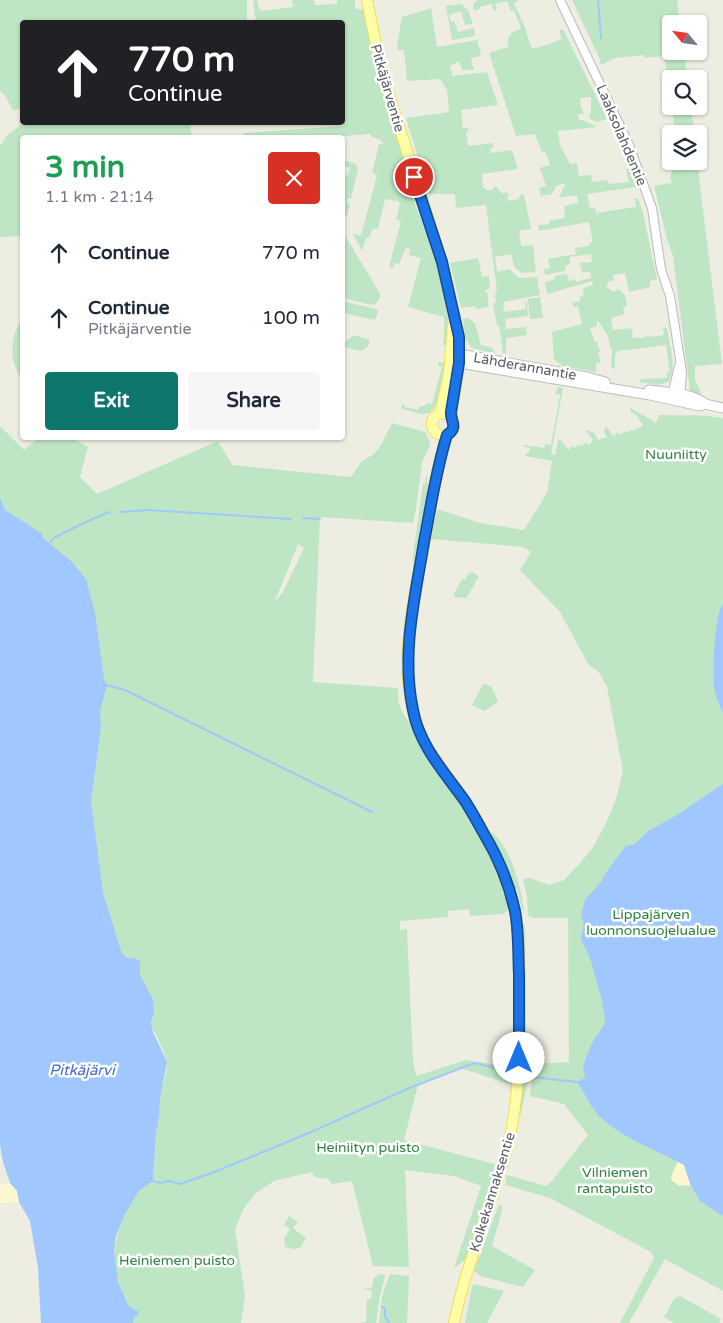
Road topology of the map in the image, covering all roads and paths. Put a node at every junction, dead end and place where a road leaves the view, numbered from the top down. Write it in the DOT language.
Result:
graph roads {
  1 [pos="367,0"];
  2 [pos="560,0"];
  3 [pos="456,358"];
  4 [pos="676,397"];
  5 [pos="723,408"];
  6 [pos="440,414"];
  7 [pos="451,416"];
  8 [pos="442,434"];
  9 [pos="454,1323"];
  1 -- 3 [label="main road, Pitkäjärventie"];
  2 -- 4 [label="street, Laaksolahdentie"];
  3 -- 4 [label="main road, Lähderannantie"];
  3 -- 6 [label="main road"];
  3 -- 7 [label="main road"];
  4 -- 5 [label="main road, Lähderannantie"];
  6 -- 7 [label="main road"];
  6 -- 8 [label="main road"];
  7 -- 8 [label="main road"];
  8 -- 9 [label="main road, Kolkekannaksentie"];
}
